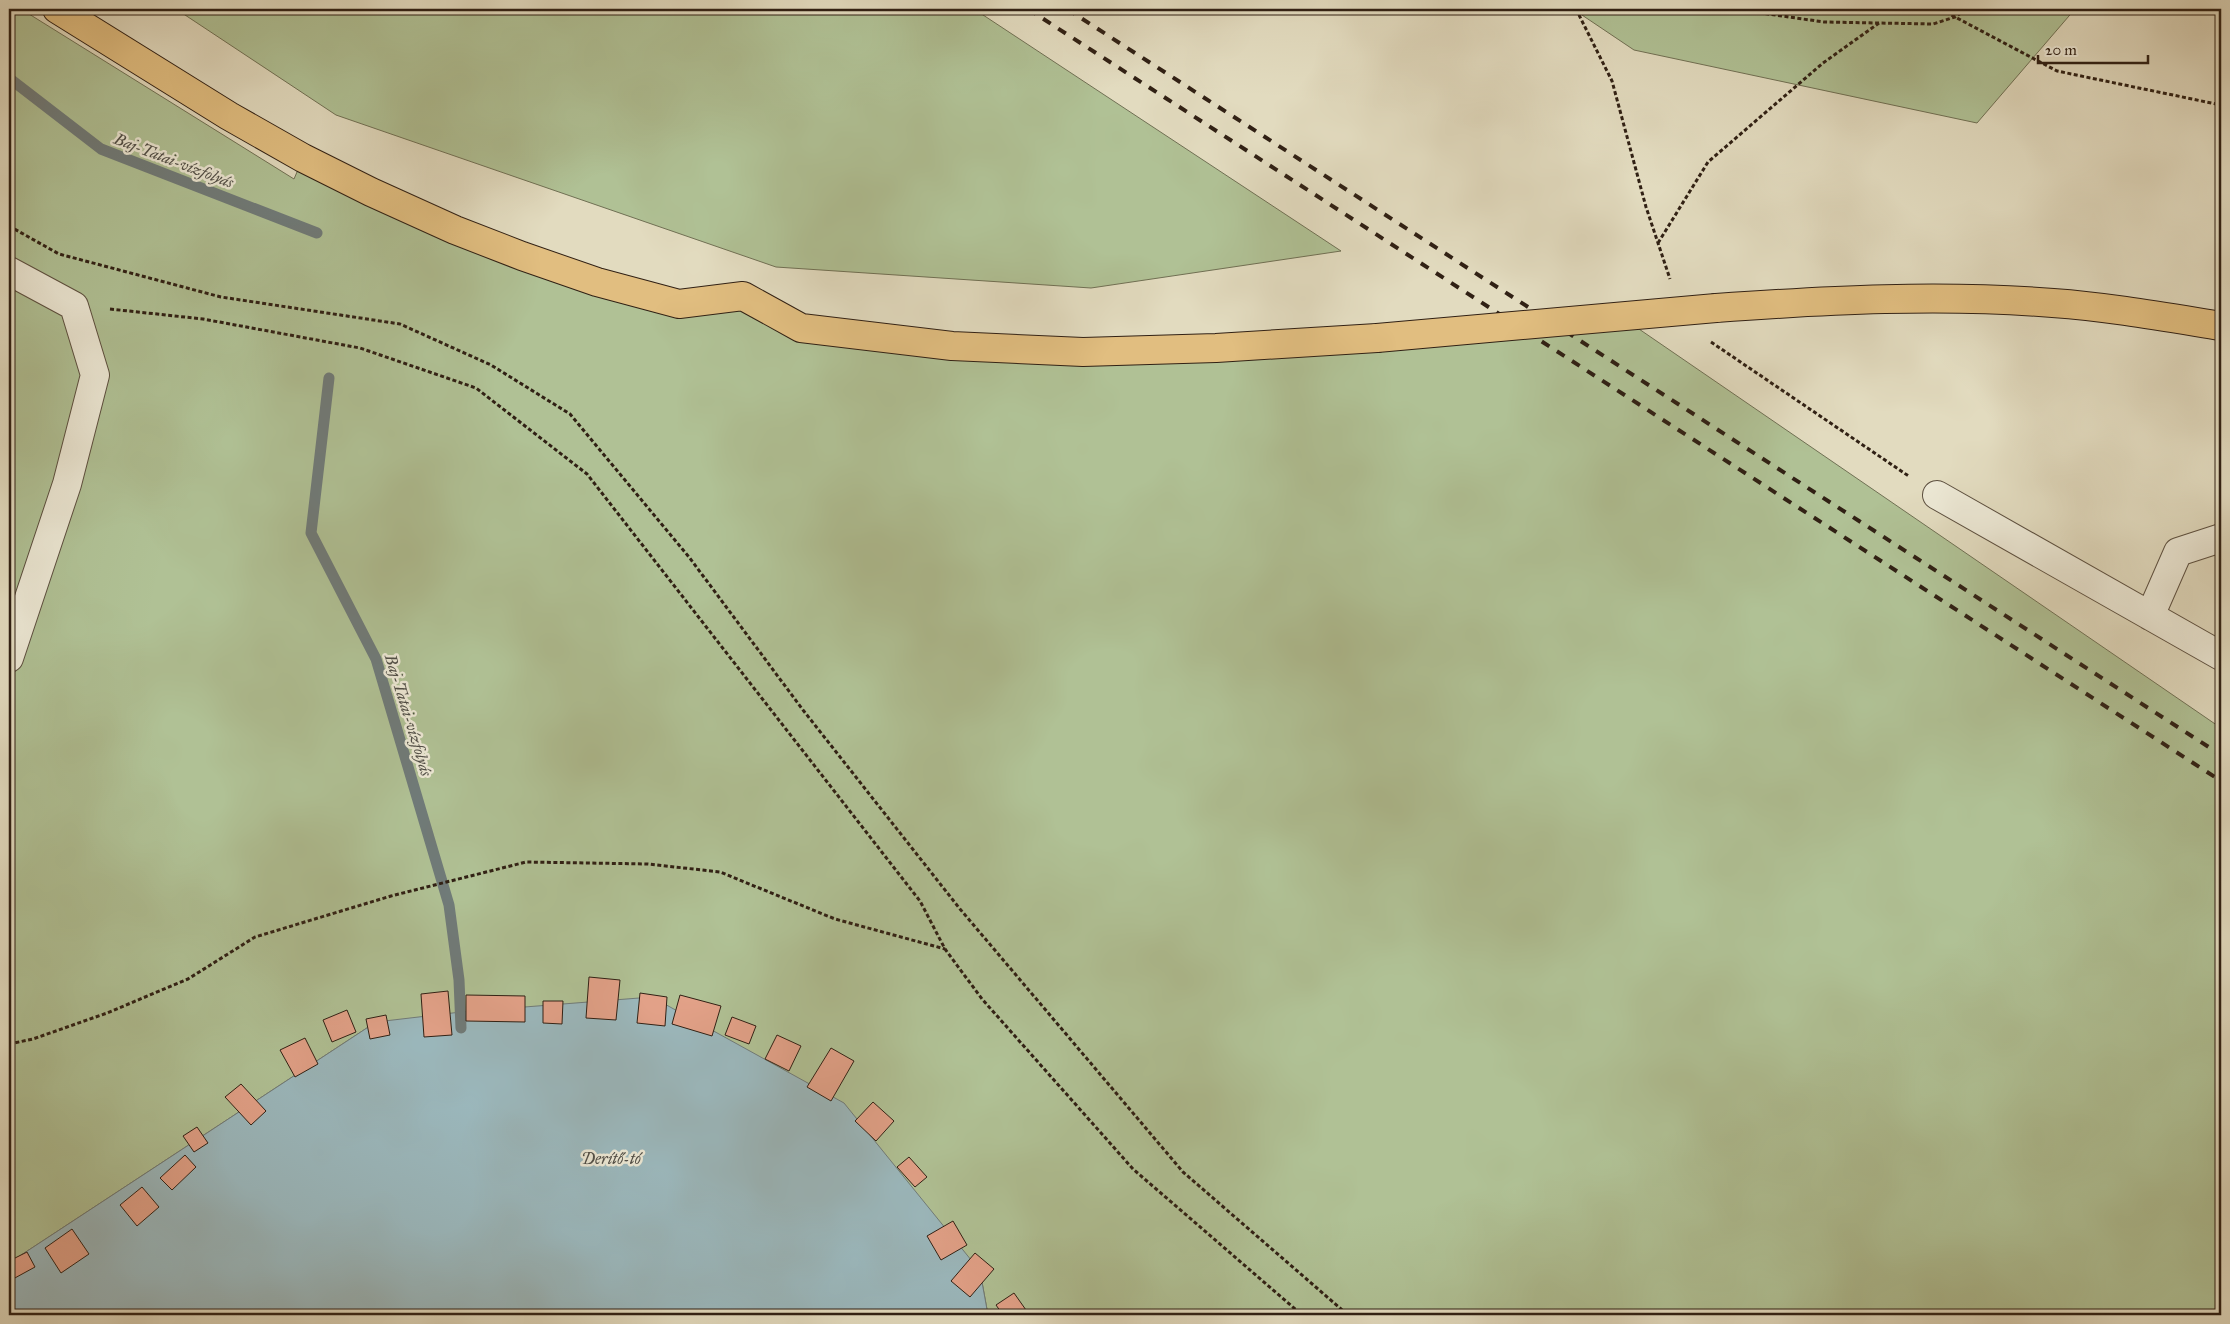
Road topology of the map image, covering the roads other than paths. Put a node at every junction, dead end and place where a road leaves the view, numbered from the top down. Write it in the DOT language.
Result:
graph roads {
  1 [pos="57,9"];
  2 [pos="9,271"];
  3 [pos="2221,326"];
  4 [pos="1937,495"];
  5 [pos="2221,538"];
  6 [pos="2150,616"];
  7 [pos="2221,656"];
  8 [pos="9,658"];
  1 -- 3 [label="main road, bridge"];
  2 -- 8 [label="street"];
  4 -- 6 [label="street"];
  5 -- 6 [label="street"];
  6 -- 7 [label="street"];
}
